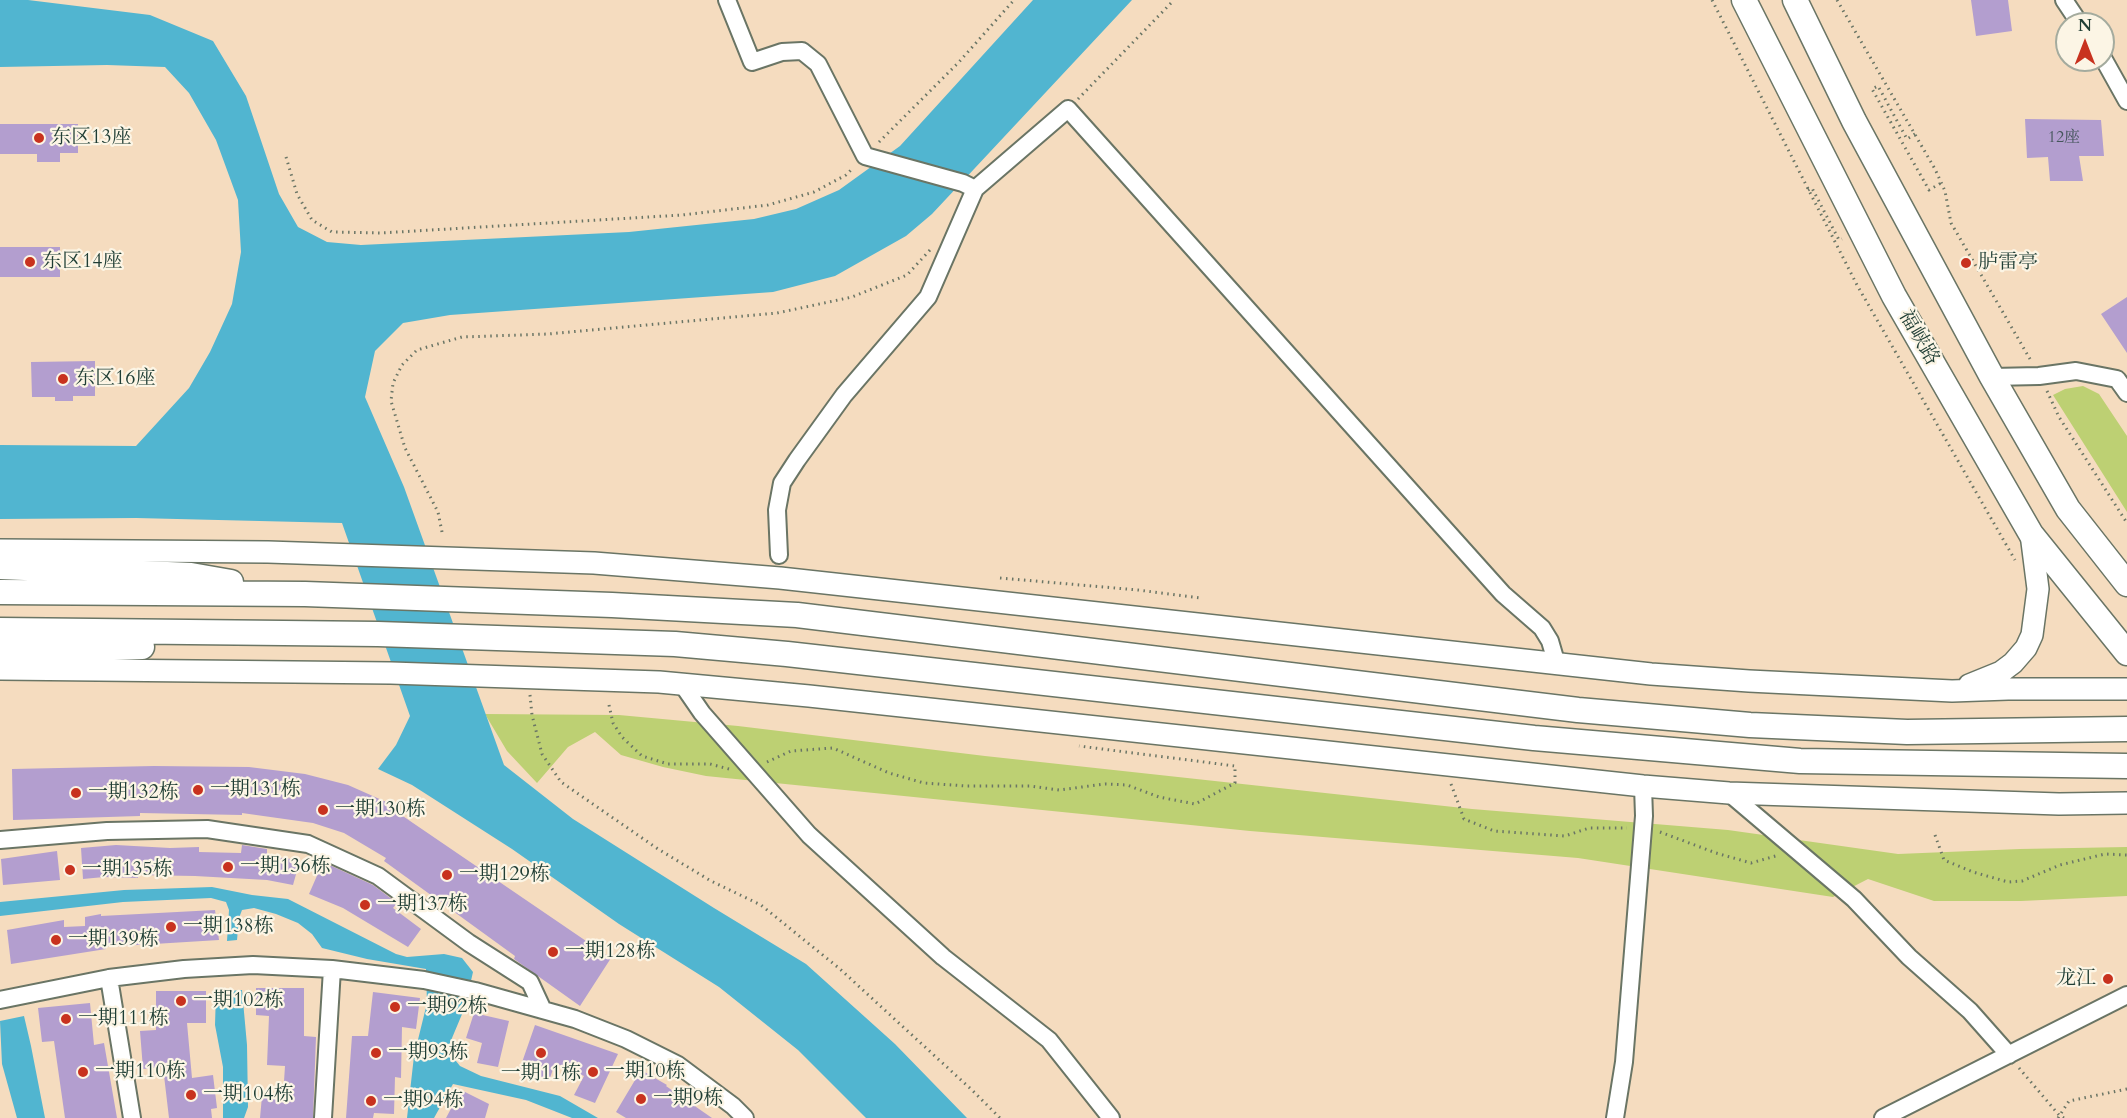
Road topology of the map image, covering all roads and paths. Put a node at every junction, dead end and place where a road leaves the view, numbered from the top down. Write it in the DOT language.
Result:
graph roads {
  1 [pos="727,0"];
  2 [pos="1014,0"];
  3 [pos="1174,0"];
  4 [pos="1712,0"];
  5 [pos="1744,0"];
  6 [pos="1795,0"];
  7 [pos="1837,0"];
  8 [pos="2111,72"];
  9 [pos="2127,101"];
  10 [pos="1068,109"];
  11 [pos="1788,130"];
  12 [pos="1779,134"];
  13 [pos="1915,134"];
  14 [pos="286,157"];
  15 [pos="869,158"];
  16 [pos="1941,183"];
  17 [pos="969,186"];
  18 [pos="930,250"];
  19 [pos="2039,376"];
  20 [pos="1992,378"];
  21 [pos="2127,393"];
  22 [pos="2127,523"];
  23 [pos="442,532"];
  24 [pos="2031,534"];
  25 [pos="0,550"];
  26 [pos="779,555"];
  27 [pos="0,567"];
  28 [pos="2017,569"];
  29 [pos="2124,572"];
  30 [pos="1000,578"];
  31 [pos="0,592"];
  32 [pos="293,594"];
  33 [pos="1201,598"];
  34 [pos="0,630"];
  35 [pos="378,634"];
  36 [pos="0,652"];
  37 [pos="2127,653"];
  38 [pos="1557,665"];
  39 [pos="0,669"];
  40 [pos="528,678"];
  41 [pos="682,684"];
  42 [pos="2127,689"];
  43 [pos="1952,691"];
  44 [pos="609,705"];
  45 [pos="2127,729"];
  46 [pos="1079,746"];
  47 [pos="1443,766"];
  48 [pos="2127,766"];
  49 [pos="750,768"];
  50 [pos="1643,786"];
  51 [pos="1729,794"];
  52 [pos="2127,803"];
  53 [pos="1643,828"];
  54 [pos="1935,835"];
  55 [pos="0,840"];
  56 [pos="1791,848"];
  57 [pos="2127,855"];
  58 [pos="332,969"];
  59 [pos="109,978"];
  60 [pos="2127,995"];
  61 [pos="0,1000"];
  62 [pos="543,1010"];
  63 [pos="2009,1055"];
  64 [pos="2127,1089"];
  65 [pos="2058,1116"];
  66 [pos="132,1118"];
  67 [pos="323,1118"];
  68 [pos="745,1118"];
  69 [pos="999,1118"];
  70 [pos="1111,1118"];
  71 [pos="1615,1118"];
  72 [pos="1883,1118"];
  73 [pos="2064,1118"];
  1 -- 15 [label="street"];
  2 -- 15 [label="path"];
  3 -- 10 [label="path"];
  4 -- 12 [label="path"];
  5 -- 24 [label="highway, 福峡路"];
  6 -- 20 [label="highway"];
  7 -- 13 [label="path"];
  8 -- 9 [label="street"];
  10 -- 17 [label="street"];
  10 -- 38 [label="street"];
  11 -- 12 [label="path"];
  12 -- 28 [label="path"];
  13 -- 16 [label="path"];
  13 -- 16 [label="path"];
  14 -- 15 [label="path"];
  15 -- 17 [label="street"];
  16 -- 19 [label="path"];
  17 -- 26 [label="street"];
  18 -- 23 [label="path"];
  19 -- 20 [label="street"];
  19 -- 21 [label="street"];
  19 -- 22 [label="path"];
  20 -- 29 [label="highway"];
  24 -- 37 [label="highway, 福峡路"];
  24 -- 43 [label="main road"];
  25 -- 38 [label="main road"];
  27 -- 32 [label="highway"];
  30 -- 33 [label="path"];
  31 -- 32 [label="highway"];
  32 -- 45 [label="highway"];
  34 -- 35 [label="highway"];
  35 -- 36 [label="highway"];
  35 -- 48 [label="highway"];
  38 -- 43 [label="main road"];
  39 -- 40 [label="main road"];
  40 -- 41 [label="main road"];
  40 -- 69 [label="path"];
  41 -- 47 [label="main road"];
  41 -- 49 [label="street"];
  42 -- 43 [label="main road"];
  44 -- 49 [label="path"];
  46 -- 49 [label="path"];
  47 -- 50 [label="main road"];
  47 -- 53 [label="path"];
  49 -- 70 [label="street"];
  50 -- 51 [label="main road"];
  50 -- 53 [label="street"];
  51 -- 52 [label="main road"];
  51 -- 56 [label="street"];
  53 -- 56 [label="path"];
  53 -- 71 [label="street"];
  54 -- 57 [label="path"];
  55 -- 62 [label="street"];
  56 -- 63 [label="street"];
  58 -- 59 [label="street"];
  58 -- 62 [label="street"];
  58 -- 67 [label="street"];
  59 -- 61 [label="street"];
  59 -- 66 [label="street"];
  60 -- 63 [label="street"];
  62 -- 68 [label="street"];
  63 -- 65 [label="path"];
  63 -- 72 [label="street"];
  64 -- 65 [label="path"];
  65 -- 73 [label="path"];
}
